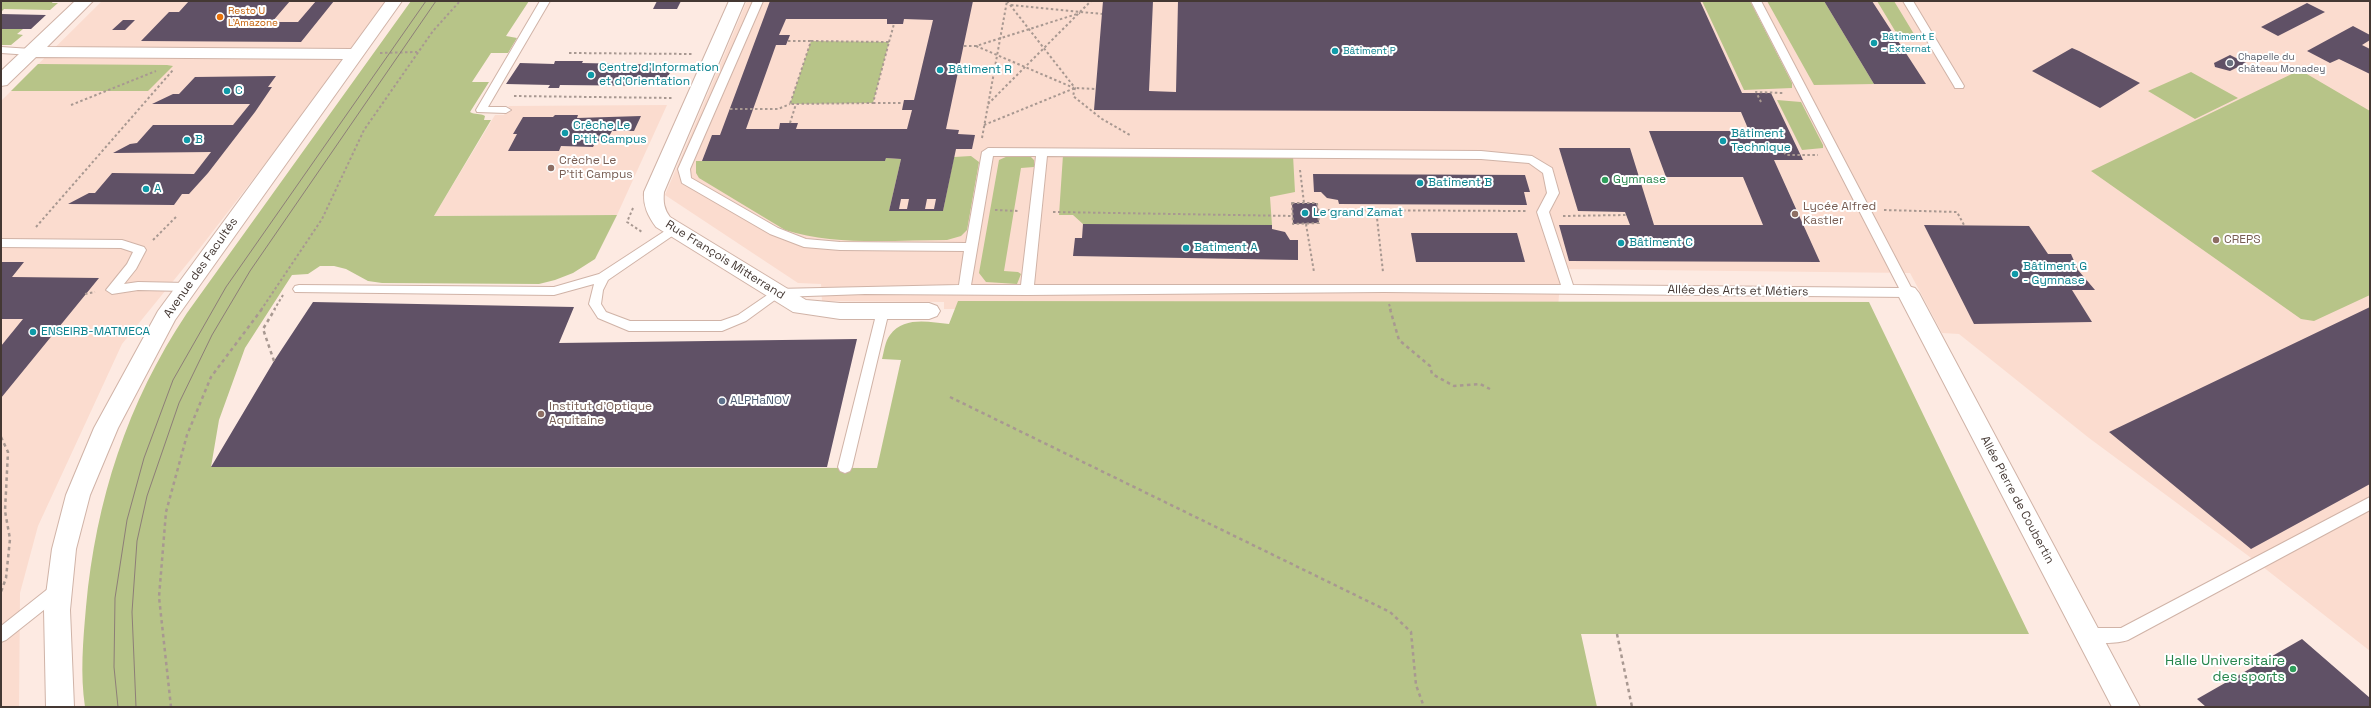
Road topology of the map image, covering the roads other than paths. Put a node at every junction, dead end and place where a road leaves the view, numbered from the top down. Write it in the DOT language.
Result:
graph roads {
  1 [pos="85,1"];
  2 [pos="394,1"];
  3 [pos="545,1"];
  4 [pos="737,1"];
  5 [pos="758,1"];
  6 [pos="1756,1"];
  7 [pos="1908,1"];
  8 [pos="1,50"];
  9 [pos="31,52"];
  10 [pos="355,54"];
  11 [pos="1,81"];
  12 [pos="1959,86"];
  13 [pos="506,110"];
  14 [pos="1042,153"];
  15 [pos="674,229"];
  16 [pos="1,243"];
  17 [pos="971,248"];
  18 [pos="603,277"];
  19 [pos="186,287"];
  20 [pos="299,289"];
  21 [pos="1568,289"];
  22 [pos="964,290"];
  23 [pos="1027,291"];
  24 [pos="776,293"];
  25 [pos="1908,293"];
  26 [pos="882,311"];
  27 [pos="929,311"];
  28 [pos="845,467"];
  29 [pos="2370,503"];
  30 [pos="60,588"];
  31 [pos="1,635"];
  32 [pos="2088,635"];
  33 [pos="60,707"];
  34 [pos="2126,707"];
  1 -- 9 [label="street"];
  2 -- 10 [label="street, Avenue des Facultés"];
  3 -- 13 [label="lane"];
  4 -- 15 [label="street, Rue François Mitterrand"];
  5 -- 17 [label="lane"];
  6 -- 25 [label="lane"];
  7 -- 12 [label="lane"];
  8 -- 9 [label="lane"];
  9 -- 10 [label="street"];
  9 -- 11 [label="street"];
  10 -- 19 [label="street, Avenue des Facultés"];
  14 -- 17 [label="lane"];
  14 -- 21 [label="lane"];
  14 -- 23 [label="lane"];
  15 -- 18 [label="lane"];
  15 -- 24 [label="street, Rue François Mitterrand"];
  16 -- 19 [label="lane"];
  17 -- 22 [label="lane"];
  18 -- 20 [label="lane"];
  18 -- 24 [label="lane"];
  19 -- 30 [label="street, Avenue des Facultés"];
  21 -- 23 [label="lane, Allée des Arts et Métiers"];
  21 -- 25 [label="lane, Allée des Arts et Métiers"];
  22 -- 23 [label="lane, Allée des Arts et Métiers"];
  22 -- 24 [label="lane, Allée des Arts et Métiers"];
  24 -- 26 [label="street, Rue François Mitterrand"];
  25 -- 32 [label="street, Allée Pierre de Coubertin"];
  26 -- 27 [label="street, Rue François Mitterrand"];
  26 -- 28 [label="lane"];
  29 -- 32 [label="lane"];
  30 -- 31 [label="lane"];
  30 -- 33 [label="street, Avenue des Facultés"];
  32 -- 34 [label="street, Allée Pierre de Coubertin"];
}
